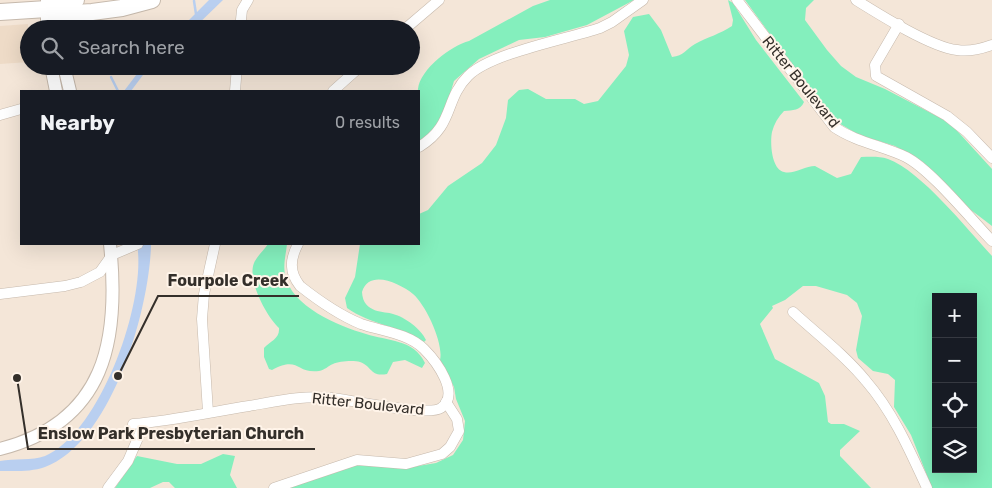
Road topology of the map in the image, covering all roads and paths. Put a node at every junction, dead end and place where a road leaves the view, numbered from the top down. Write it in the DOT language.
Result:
graph roads {
  1 [pos="76,0"];
  2 [pos="152,0"];
  3 [pos="248,0"];
  4 [pos="438,0"];
  5 [pos="643,0"];
  6 [pos="737,0"];
  7 [pos="856,0"];
  8 [pos="55,9"];
  9 [pos="0,12"];
  10 [pos="241,20"];
  11 [pos="415,20"];
  12 [pos="899,24"];
  13 [pos="992,45"];
  14 [pos="52,75"];
  15 [pos="66,75"];
  16 [pos="236,75"];
  17 [pos="351,75"];
  18 [pos="56,90"];
  19 [pos="70,90"];
  20 [pos="235,90"];
  21 [pos="334,90"];
  22 [pos="20,109"];
  23 [pos="0,115"];
  24 [pos="420,146"];
  25 [pos="992,158"];
  26 [pos="992,241"];
  27 [pos="215,245"];
  28 [pos="298,245"];
  29 [pos="134,246"];
  30 [pos="111,250"];
  31 [pos="0,294"];
  32 [pos="793,312"];
  33 [pos="446,402"];
  34 [pos="208,412"];
  35 [pos="0,449"];
  36 [pos="108,488"];
  37 [pos="274,488"];
  38 [pos="927,488"];
  1 -- 8 [label="main road"];
  2 -- 8 [label="main road"];
  3 -- 10 [label="street"];
  4 -- 11 [label="street"];
  5 -- 24 [label="street"];
  6 -- 26 [label="street, Ritter Boulevard"];
  7 -- 12 [label="street"];
  8 -- 9 [label="main road"];
  12 -- 13 [label="street"];
  12 -- 25 [label="street"];
  14 -- 18 [label="street"];
  15 -- 19 [label="street"];
  16 -- 20 [label="street"];
  17 -- 21 [label="street"];
  22 -- 23 [label="street"];
  27 -- 34 [label="street"];
  28 -- 33 [label="street, Ritter Boulevard"];
  29 -- 30 [label="street"];
  30 -- 31 [label="street"];
  30 -- 35 [label="street"];
  32 -- 38 [label="street"];
  33 -- 34 [label="street, Ritter Boulevard"];
  33 -- 37 [label="street"];
  34 -- 36 [label="street, Ritter Boulevard"];
}
